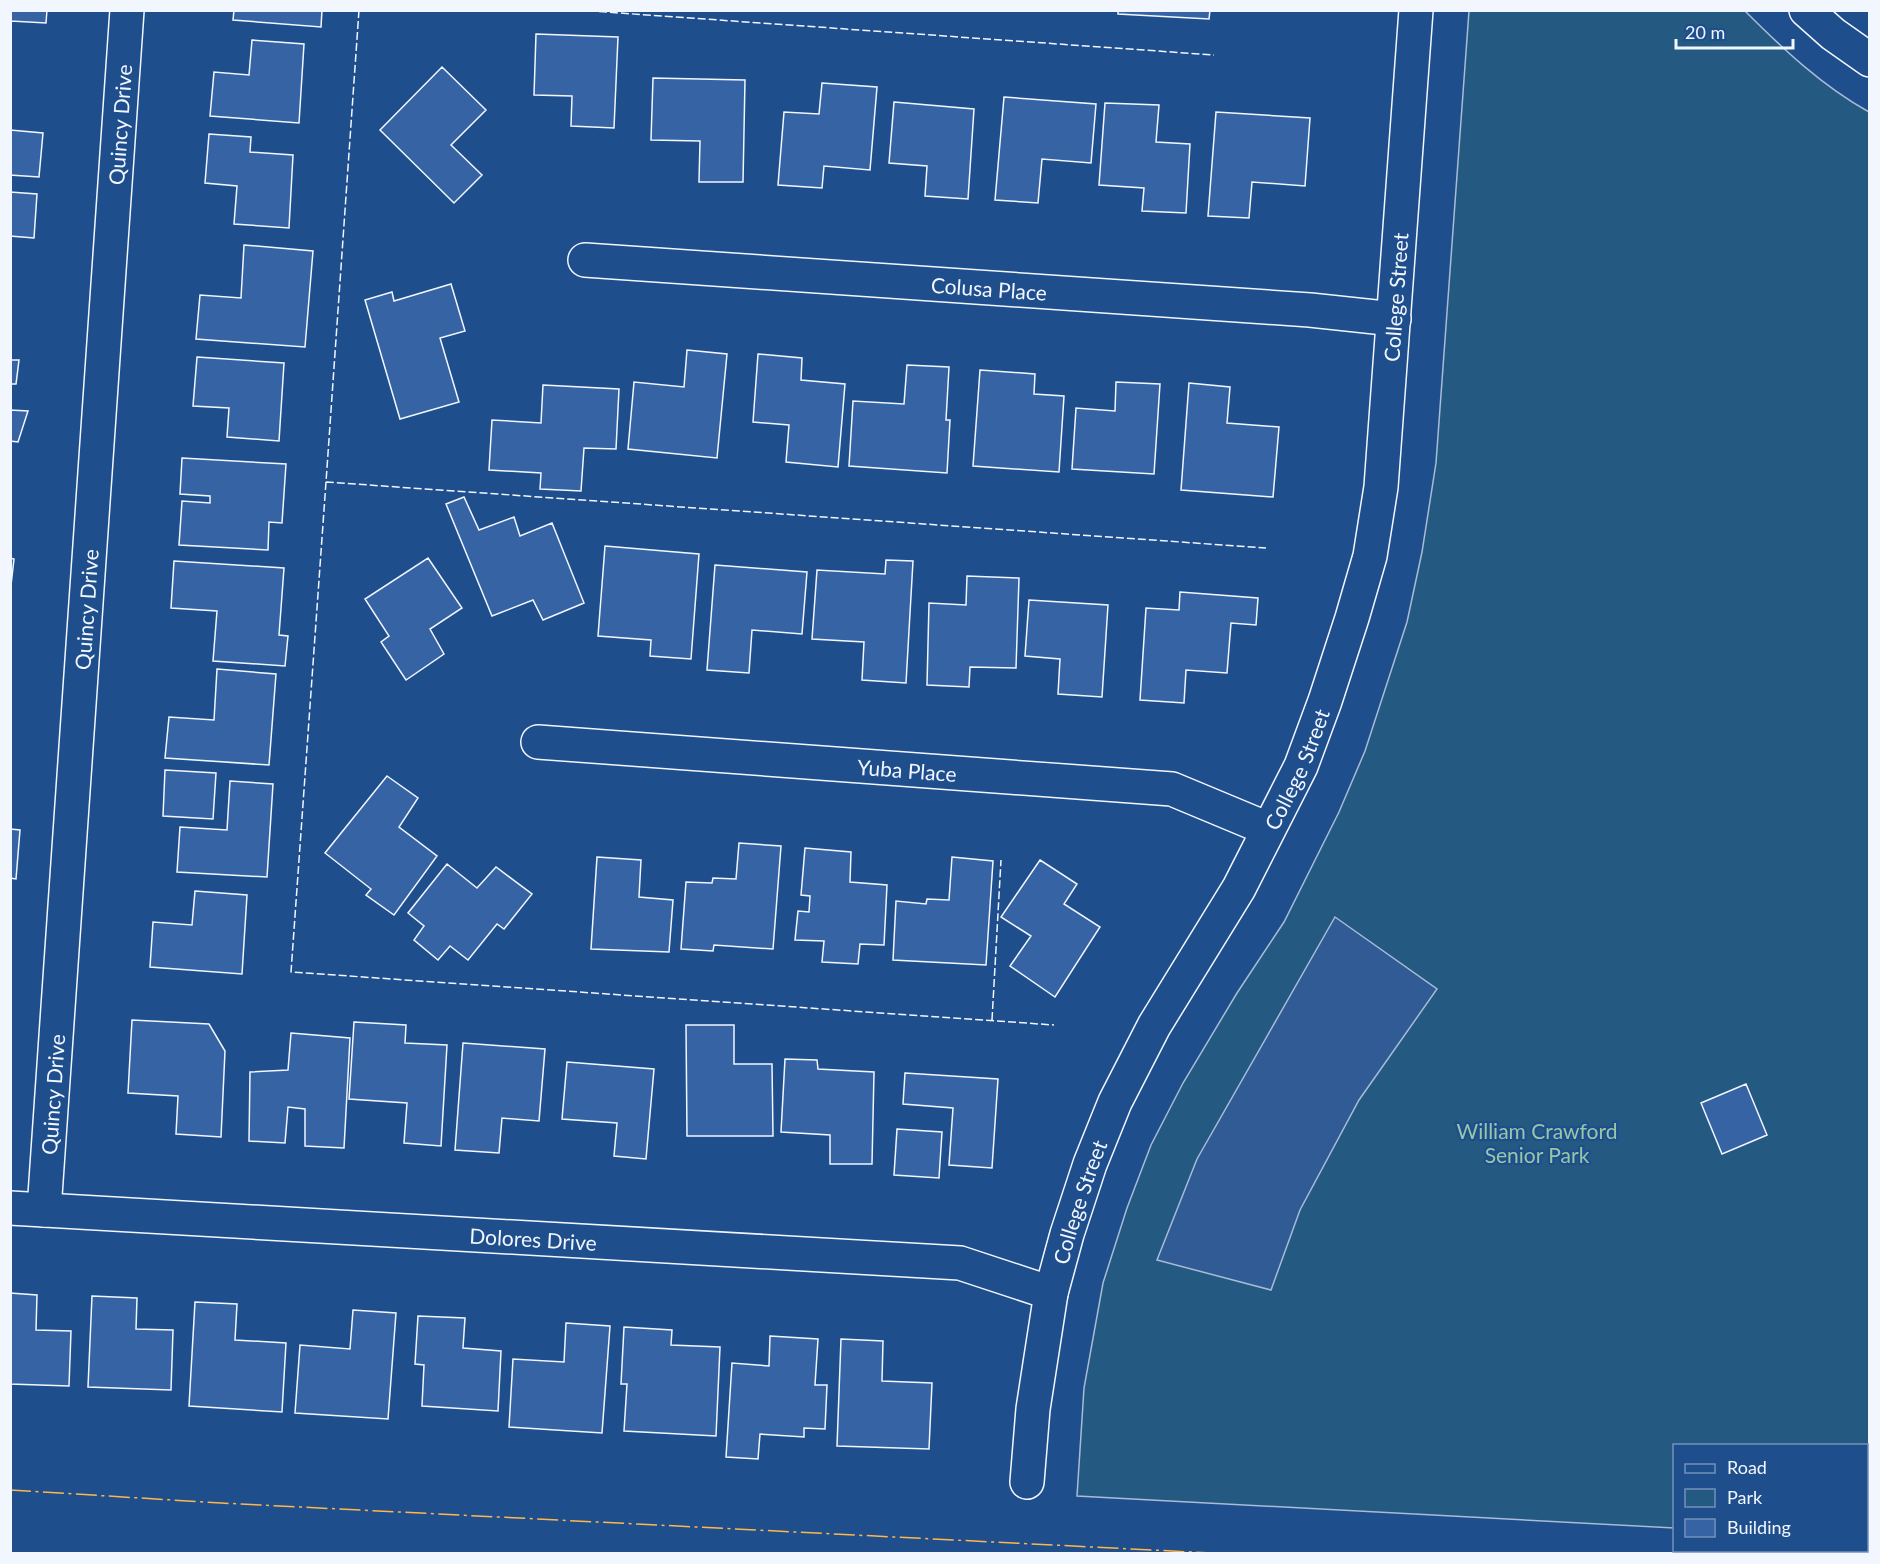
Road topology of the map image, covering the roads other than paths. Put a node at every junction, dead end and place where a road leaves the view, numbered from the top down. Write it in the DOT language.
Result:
graph roads {
  1 [pos="127,10"];
  2 [pos="1416,10"];
  3 [pos="1806,10"];
  4 [pos="1869,60"];
  5 [pos="585,260"];
  6 [pos="1394,319"];
  7 [pos="538,742"];
  8 [pos="1268,830"];
  9 [pos="10,1208"];
  10 [pos="44,1210"];
  11 [pos="1051,1293"];
  12 [pos="1027,1482"];
  1 -- 10 [label="street, Quincy Drive"];
  2 -- 6 [label="street, College Street"];
  3 -- 4 [label="street"];
  5 -- 6 [label="street, Colusa Place"];
  6 -- 8 [label="street, College Street"];
  7 -- 8 [label="street, Yuba Place"];
  8 -- 11 [label="street, College Street"];
  9 -- 10 [label="street, Dolores Drive"];
  10 -- 11 [label="street, Dolores Drive"];
  11 -- 12 [label="street, College Street"];
}
